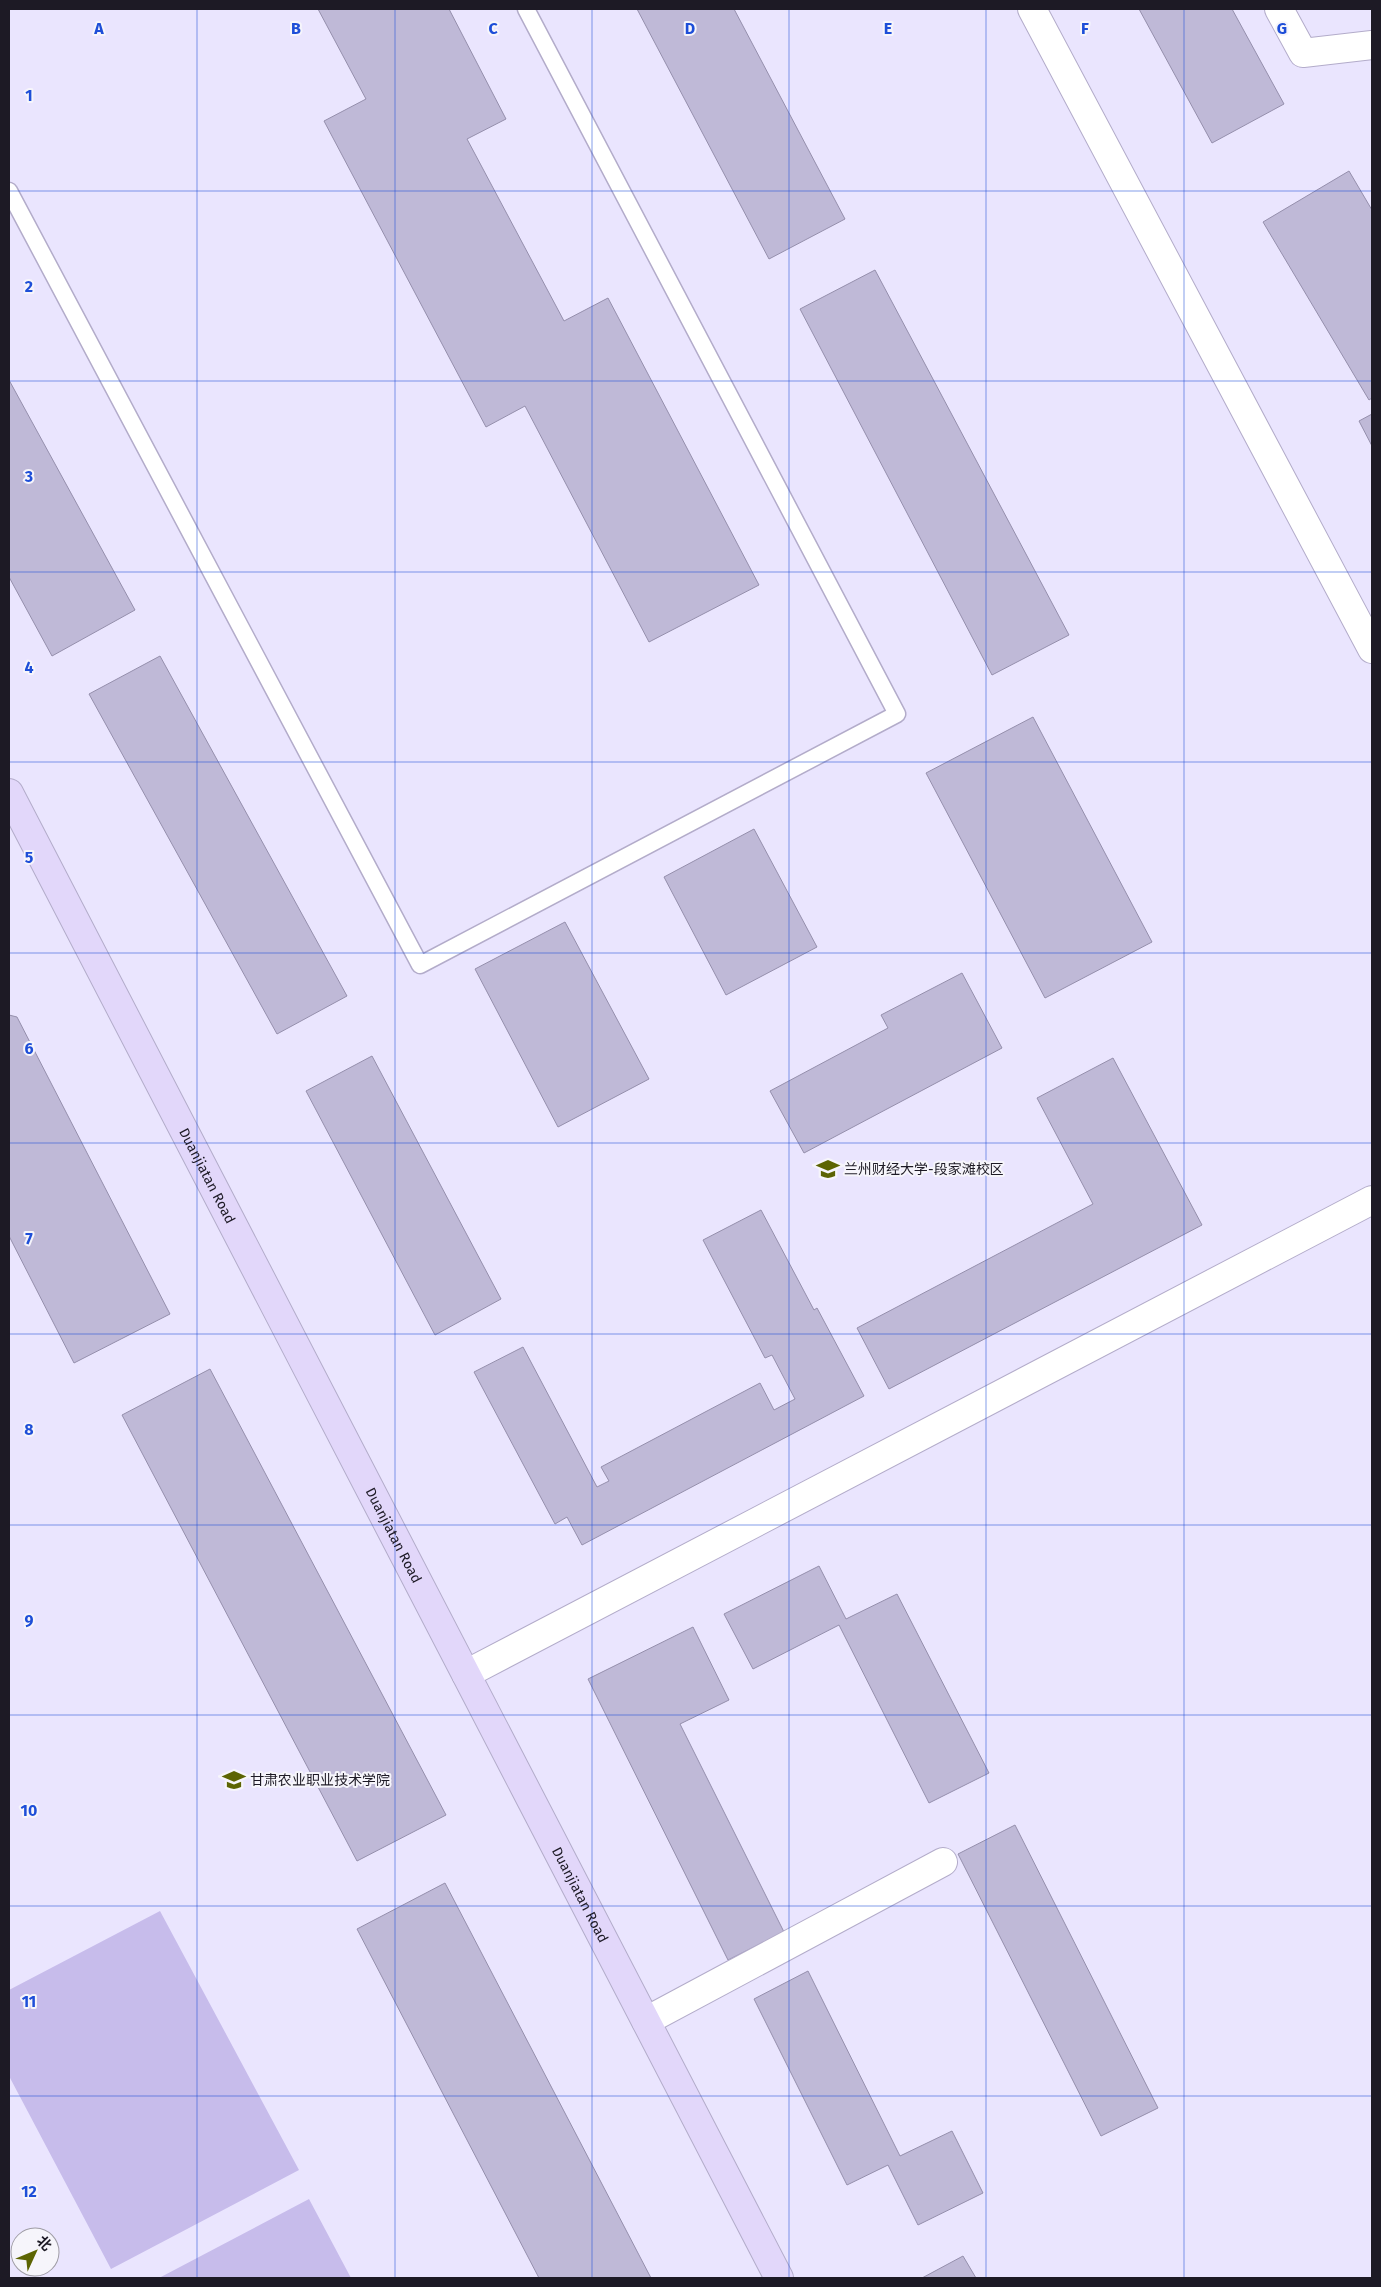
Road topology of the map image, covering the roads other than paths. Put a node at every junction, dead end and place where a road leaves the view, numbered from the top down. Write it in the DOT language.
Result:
graph roads {
  1 [pos="526,9"];
  2 [pos="1032,9"];
  3 [pos="1279,9"];
  4 [pos="1372,45"];
  5 [pos="9,191"];
  6 [pos="1372,649"];
  7 [pos="9,793"];
  8 [pos="1372,1200"];
  9 [pos="466,1674"];
  10 [pos="943,1862"];
  11 [pos="646,2021"];
  12 [pos="779,2278"];
  1 -- 5 [label="lane"];
  2 -- 6 [label="street"];
  3 -- 4 [label="street"];
  7 -- 9 [label="main road, Duanjiatan Road"];
  8 -- 9 [label="street"];
  9 -- 11 [label="main road, Duanjiatan Road"];
  10 -- 11 [label="street"];
  11 -- 12 [label="main road, Duanjiatan Road"];
}
